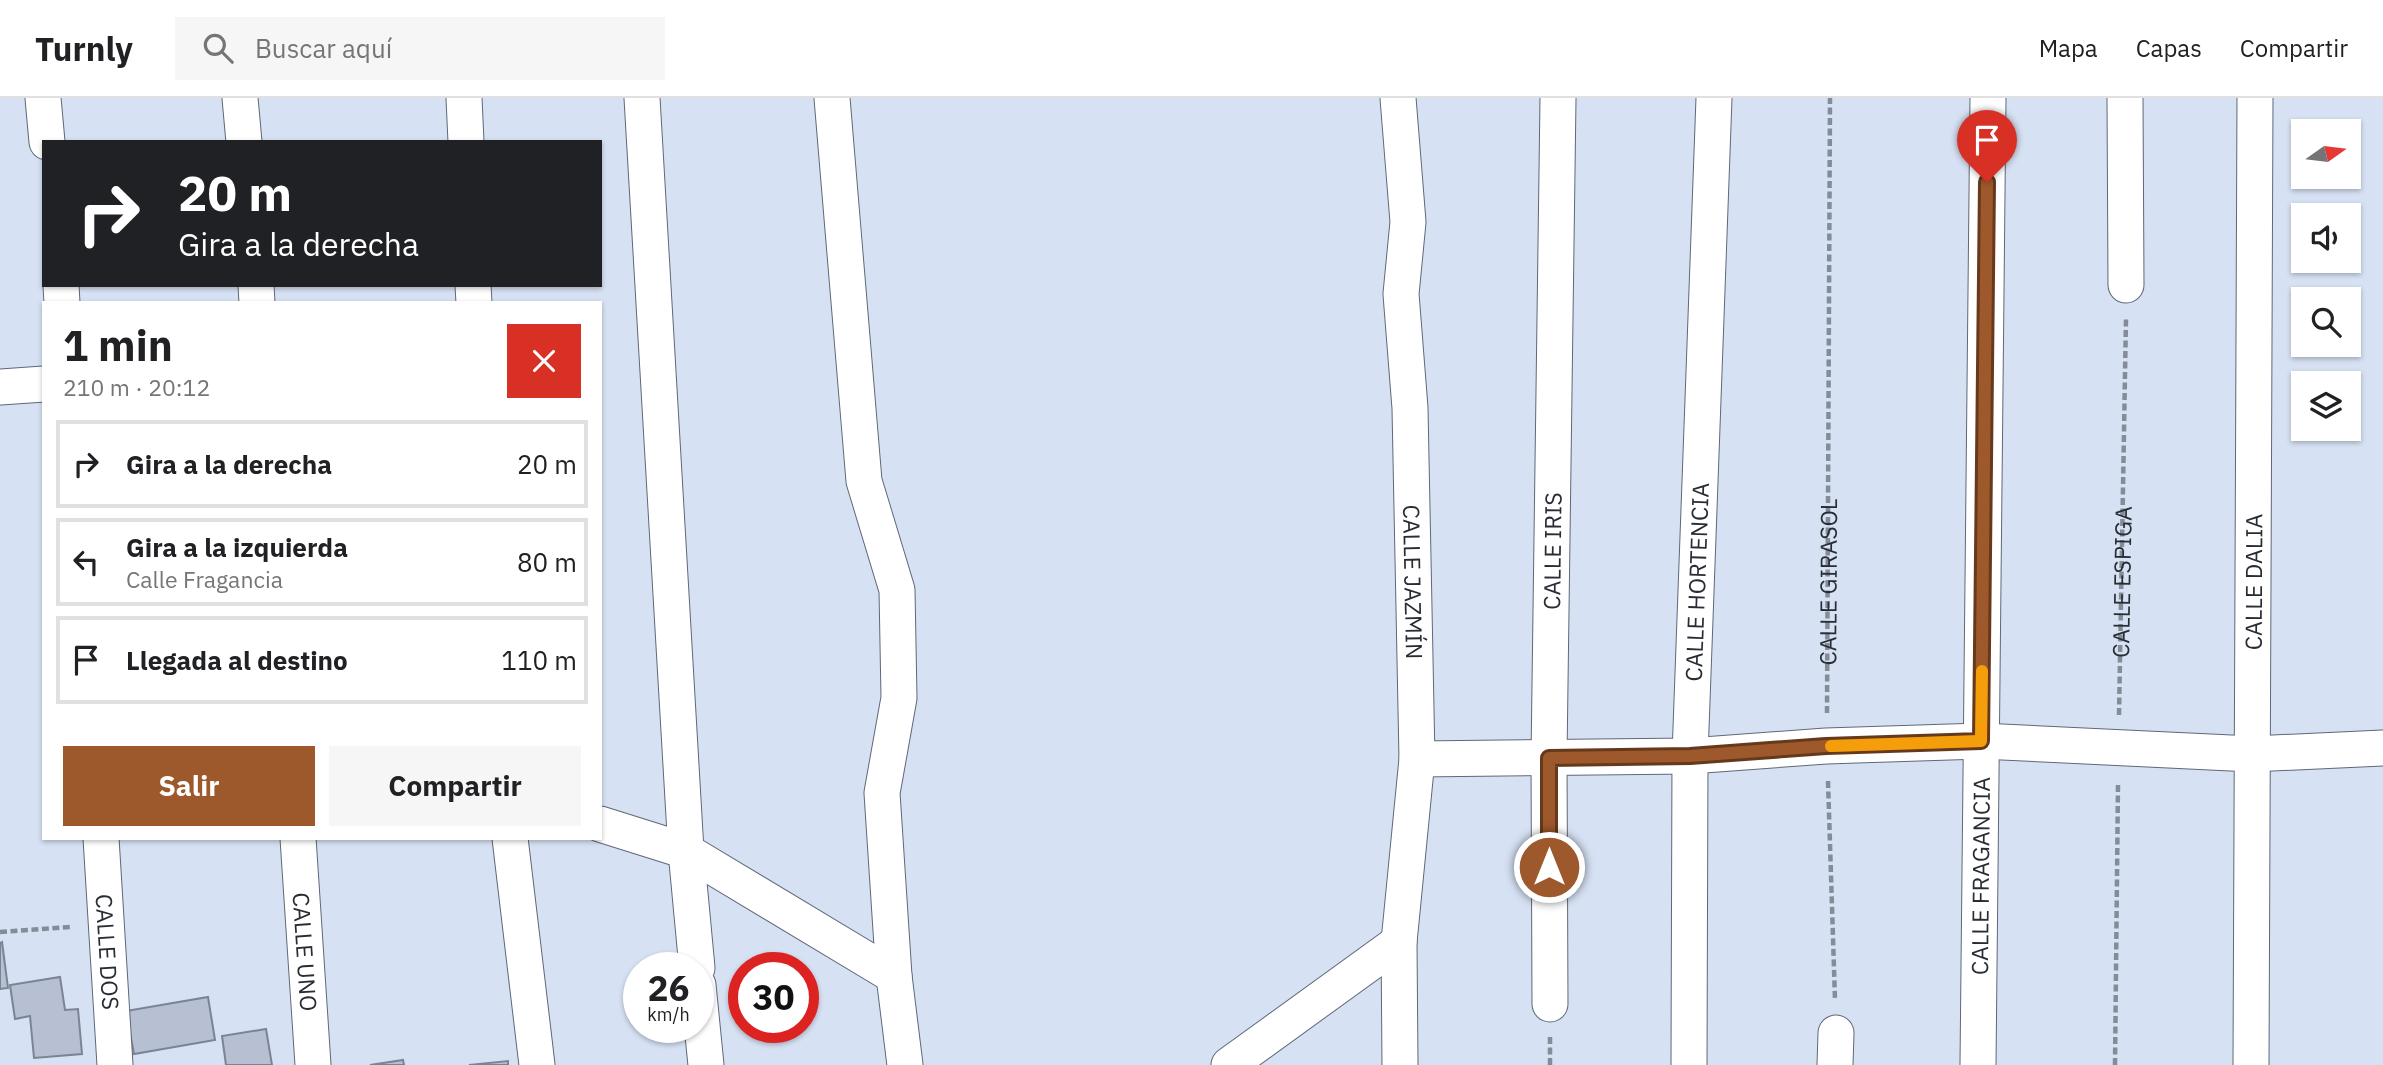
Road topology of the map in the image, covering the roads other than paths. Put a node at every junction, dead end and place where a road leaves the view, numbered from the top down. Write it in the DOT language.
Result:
graph roads {
  1 [pos="43,98"];
  2 [pos="240,98"];
  3 [pos="464,98"];
  4 [pos="642,98"];
  5 [pos="832,98"];
  6 [pos="1398,98"];
  7 [pos="1558,98"];
  8 [pos="1714,98"];
  9 [pos="1988,98"];
  10 [pos="2125,98"];
  11 [pos="2255,98"];
  12 [pos="47,140"];
  13 [pos="244,140"];
  14 [pos="466,140"];
  15 [pos="2126,285"];
  16 [pos="42,384"];
  17 [pos="0,387"];
  18 [pos="1981,741"];
  19 [pos="2383,748"];
  20 [pos="2252,754"];
  21 [pos="1690,756"];
  22 [pos="1549,758"];
  23 [pos="1417,759"];
  24 [pos="602,825"];
  25 [pos="101,840"];
  26 [pos="298,840"];
  27 [pos="510,840"];
  28 [pos="686,851"];
  29 [pos="1399,942"];
  30 [pos="695,952"];
  31 [pos="894,976"];
  32 [pos="1550,1004"];
  33 [pos="704,1049"];
  34 [pos="115,1065"];
  35 [pos="313,1065"];
  36 [pos="538,1065"];
  37 [pos="735,1065"];
  38 [pos="905,1065"];
  39 [pos="1229,1065"];
  40 [pos="1400,1065"];
  41 [pos="1689,1065"];
  42 [pos="1978,1065"];
  43 [pos="2251,1065"];
  1 -- 12 [label="street"];
  2 -- 13 [label="street"];
  3 -- 14 [label="street"];
  4 -- 28 [label="street"];
  5 -- 31 [label="street"];
  6 -- 23 [label="street, CALLE JAZMÍN"];
  7 -- 22 [label="street, CALLE IRIS"];
  8 -- 21 [label="street, CALLE HORTENCIA"];
  9 -- 18 [label="street, CALLE FRAGANCIA"];
  10 -- 15 [label="street"];
  11 -- 20 [label="street, CALLE DALIA"];
  16 -- 17 [label="street"];
  18 -- 20 [label="street"];
  18 -- 21 [label="street"];
  18 -- 42 [label="street, CALLE FRAGANCIA"];
  19 -- 20 [label="street"];
  20 -- 43 [label="street, CALLE DALIA"];
  21 -- 22 [label="street"];
  21 -- 41 [label="street, CALLE HORTENCIA"];
  22 -- 23 [label="street"];
  22 -- 32 [label="street, CALLE IRIS"];
  23 -- 29 [label="street, CALLE JAZMÍN"];
  24 -- 28 [label="street"];
  25 -- 34 [label="street, CALLE DOS"];
  26 -- 35 [label="street, CALLE UNO"];
  27 -- 36 [label="street"];
  28 -- 30 [label="street"];
  28 -- 31 [label="street"];
  29 -- 39 [label="street"];
  29 -- 40 [label="street, CALLE JAZMÍN"];
  31 -- 38 [label="street"];
  33 -- 37 [label="street"];
}
